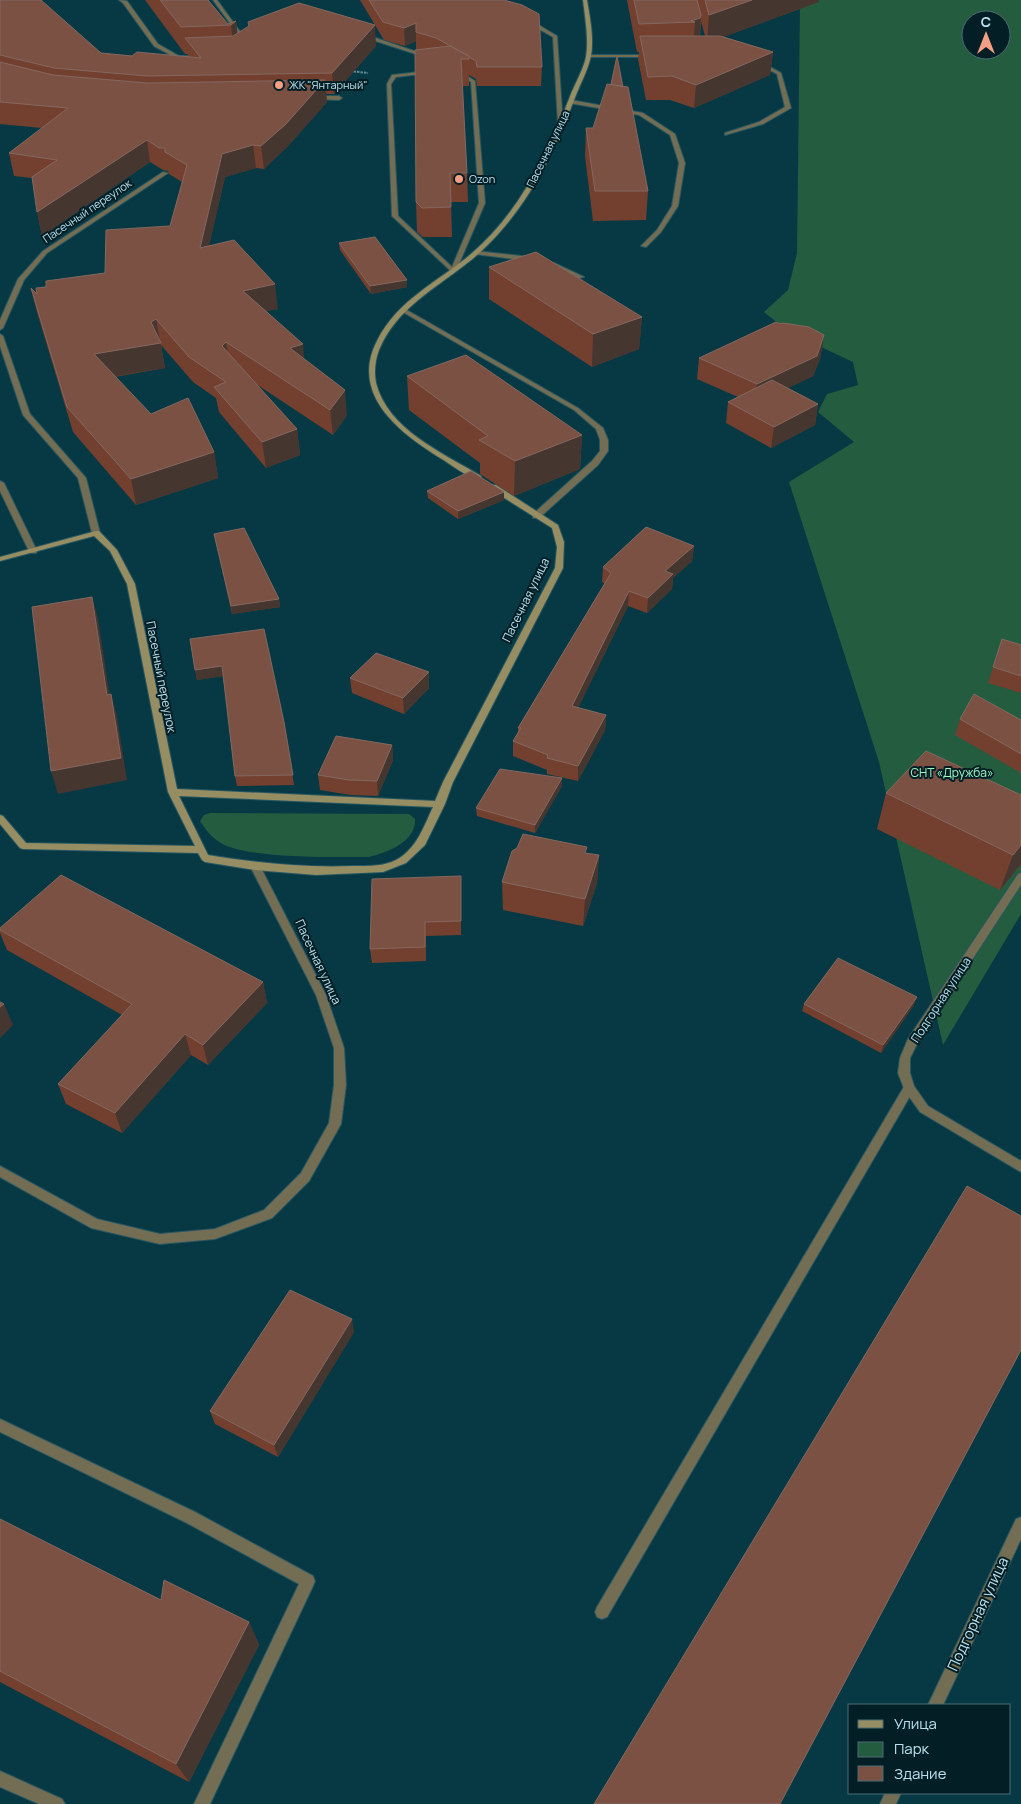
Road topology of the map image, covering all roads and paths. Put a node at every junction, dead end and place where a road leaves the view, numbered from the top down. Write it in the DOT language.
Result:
graph roads {
  1 [pos="121,0"];
  2 [pos="215,0"];
  3 [pos="585,0"];
  4 [pos="520,17"];
  5 [pos="353,32"];
  6 [pos="242,49"];
  7 [pos="210,56"];
  8 [pos="588,56"];
  9 [pos="652,56"];
  10 [pos="434,59"];
  11 [pos="757,61"];
  12 [pos="452,69"];
  13 [pos="432,71"];
  14 [pos="310,98"];
  15 [pos="339,98"];
  16 [pos="570,102"];
  17 [pos="561,124"];
  18 [pos="727,134"];
  19 [pos="165,173"];
  20 [pos="644,246"];
  21 [pos="476,252"];
  22 [pos="537,260"];
  23 [pos="545,262"];
  24 [pos="453,271"];
  25 [pos="581,277"];
  26 [pos="403,310"];
  27 [pos="0,328"];
  28 [pos="0,336"];
  29 [pos="0,483"];
  30 [pos="536,516"];
  31 [pos="96,533"];
  32 [pos="33,551"];
  33 [pos="0,559"];
  34 [pos="172,792"];
  35 [pos="440,804"];
  36 [pos="0,818"];
  37 [pos="201,850"];
  38 [pos="255,866"];
  39 [pos="1021,877"];
  40 [pos="909,1088"];
  41 [pos="1021,1167"];
  42 [pos="0,1171"];
  43 [pos="0,1425"];
  44 [pos="1021,1524"];
  45 [pos="602,1612"];
  46 [pos="935,1704"];
  47 [pos="0,1779"];
  48 [pos="57,1804"];
  49 [pos="202,1804"];
  1 -- 7 [label="street"];
  2 -- 6 [label="street"];
  3 -- 8 [label="street, Пасечная улица"];
  4 -- 17 [label="street"];
  5 -- 10 [label="street"];
  8 -- 9 [label="street"];
  8 -- 16 [label="street, Пасечная улица"];
  11 -- 18 [label="street"];
  12 -- 24 [label="street"];
  13 -- 24 [label="street"];
  14 -- 15 [label="street"];
  16 -- 17 [label="street, Пасечная улица"];
  16 -- 20 [label="street"];
  17 -- 21 [label="street, Пасечная улица"];
  19 -- 27 [label="street, Пасечный переулок"];
  21 -- 22 [label="street"];
  21 -- 24 [label="street, Пасечная улица"];
  23 -- 25 [label="street"];
  24 -- 26 [label="street, Пасечная улица"];
  26 -- 30 [label="street, Пасечная улица"];
  26 -- 30 [label="street"];
  28 -- 31 [label="street"];
  29 -- 32 [label="street"];
  30 -- 35 [label="street, Пасечная улица"];
  31 -- 33 [label="street"];
  31 -- 34 [label="street, Пасечный переулок"];
  34 -- 35 [label="street"];
  34 -- 37 [label="street, Пасечный переулок"];
  35 -- 38 [label="street, Пасечная улица"];
  36 -- 37 [label="street"];
  37 -- 38 [label="street, Пасечная улица"];
  38 -- 42 [label="street, Пасечная улица"];
  39 -- 40 [label="street, Подгорная улица"];
  40 -- 41 [label="street, Подгорная улица"];
  40 -- 45 [label="street"];
  43 -- 49 [label="street"];
  44 -- 46 [label="street, Подгорная улица"];
  47 -- 48 [label="street"];
}
